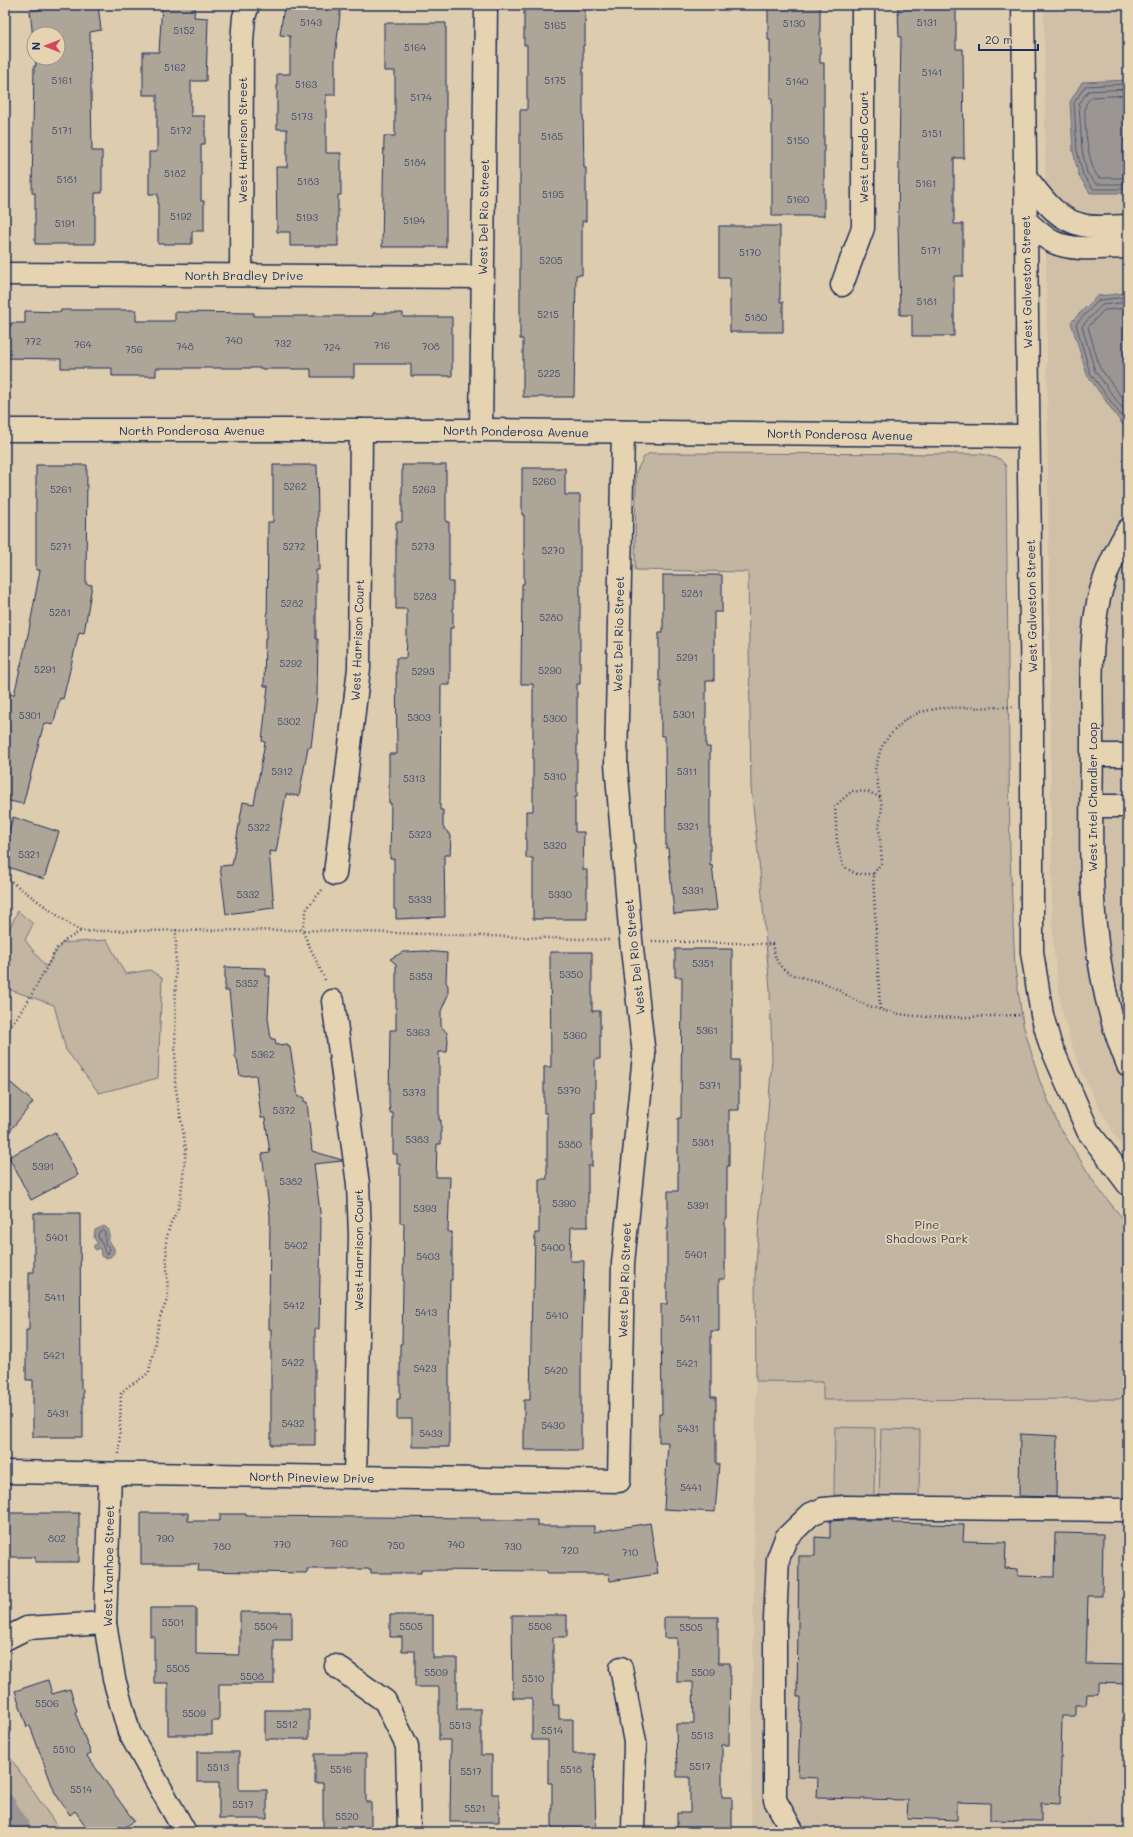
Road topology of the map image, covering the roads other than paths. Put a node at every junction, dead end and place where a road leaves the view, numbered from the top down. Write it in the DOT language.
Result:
graph roads {
  1 [pos="248,5"];
  2 [pos="486,5"];
  3 [pos="863,5"];
  4 [pos="1023,5"];
  5 [pos="1025,176"];
  6 [pos="1026,221"];
  7 [pos="1128,226"];
  8 [pos="1128,247"];
  9 [pos="5,274"];
  10 [pos="242,275"];
  11 [pos="482,277"];
  12 [pos="842,285"];
  13 [pos="5,430"];
  14 [pos="361,430"];
  15 [pos="481,430"];
  16 [pos="623,432"];
  17 [pos="1028,436"];
  18 [pos="1128,530"];
  19 [pos="1092,755"];
  20 [pos="1128,755"];
  21 [pos="1092,806"];
  22 [pos="1128,806"];
  23 [pos="335,874"];
  24 [pos="333,1001"];
  25 [pos="1128,1065"];
  26 [pos="1128,1184"];
  27 [pos="5,1472"];
  28 [pos="114,1474"];
  29 [pos="355,1477"];
  30 [pos="619,1481"];
  31 [pos="1128,1510"];
  32 [pos="105,1624"];
  33 [pos="5,1639"];
  34 [pos="336,1666"];
  35 [pos="621,1668"];
  36 [pos="185,1832"];
  37 [pos="409,1832"];
  38 [pos="633,1832"];
  39 [pos="792,1832"];
  1 -- 10 [label="street, West Harrison Street"];
  2 -- 11 [label="street, West Del Rio Street"];
  3 -- 12 [label="street, West Laredo Court"];
  4 -- 5 [label="street, West Galveston Street"];
  5 -- 6 [label="street, West Galveston Street"];
  5 -- 7 [label="street"];
  6 -- 8 [label="street"];
  6 -- 17 [label="street, West Galveston Street"];
  9 -- 10 [label="street, North Bradley Drive"];
  10 -- 11 [label="street, North Bradley Drive"];
  11 -- 15 [label="street, West Del Rio Street"];
  13 -- 14 [label="street, North Ponderosa Avenue"];
  14 -- 15 [label="street, North Ponderosa Avenue"];
  14 -- 23 [label="street, West Harrison Court"];
  15 -- 16 [label="street, North Ponderosa Avenue"];
  16 -- 17 [label="street, North Ponderosa Avenue"];
  16 -- 30 [label="street, West Del Rio Street"];
  17 -- 26 [label="street, West Galveston Street"];
  18 -- 19 [label="street, West Intel Chandler Loop"];
  19 -- 20 [label="street"];
  19 -- 21 [label="street, West Intel Chandler Loop"];
  21 -- 22 [label="street"];
  21 -- 25 [label="street, West Intel Chandler Loop"];
  24 -- 29 [label="street, West Harrison Court"];
  27 -- 28 [label="street, North Pineview Drive"];
  28 -- 29 [label="street, North Pineview Drive"];
  28 -- 32 [label="street, West Ivanhoe Street"];
  29 -- 30 [label="street, North Pineview Drive"];
  31 -- 39 [label="street"];
  32 -- 33 [label="street"];
  32 -- 36 [label="street, West Ivanhoe Street"];
  34 -- 37 [label="street"];
  35 -- 38 [label="street"];
}
